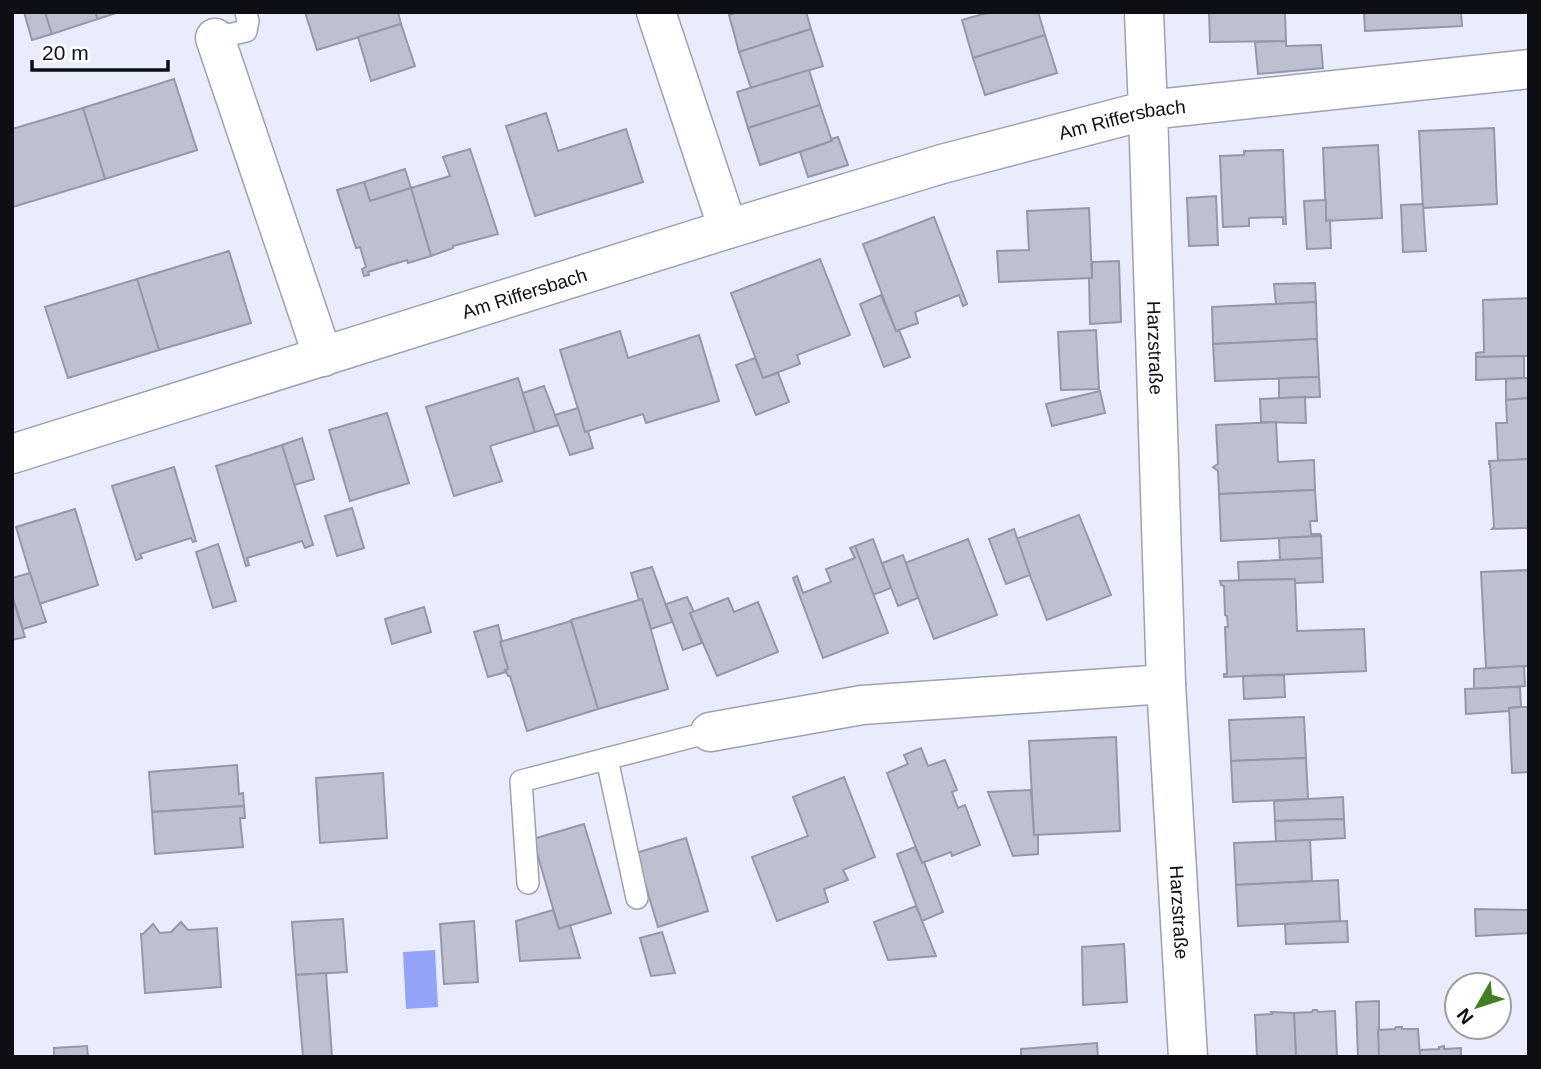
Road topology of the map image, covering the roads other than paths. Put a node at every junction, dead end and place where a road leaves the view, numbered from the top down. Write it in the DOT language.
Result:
graph roads {
  1 [pos="246,12"];
  2 [pos="656,12"];
  3 [pos="1143,12"];
  4 [pos="215,38"];
  5 [pos="1529,69"];
  6 [pos="1148,110"];
  7 [pos="728,229"];
  8 [pos="323,358"];
  9 [pos="12,454"];
  10 [pos="1166,684"];
  11 [pos="710,732"];
  12 [pos="607,759"];
  13 [pos="528,883"];
  14 [pos="637,898"];
  15 [pos="1188,1057"];
  1 -- 4 [label="lane"];
  2 -- 7 [label="street"];
  3 -- 6 [label="street, Harzstraße"];
  4 -- 8 [label="street"];
  5 -- 6 [label="street, Am Riffersbach"];
  6 -- 7 [label="street, Am Riffersbach"];
  6 -- 10 [label="street, Harzstraße"];
  7 -- 8 [label="street, Am Riffersbach"];
  8 -- 9 [label="street, Am Riffersbach"];
  10 -- 11 [label="street"];
  10 -- 15 [label="street, Harzstraße"];
  11 -- 12 [label="lane"];
  12 -- 13 [label="lane"];
  12 -- 14 [label="lane"];
}
